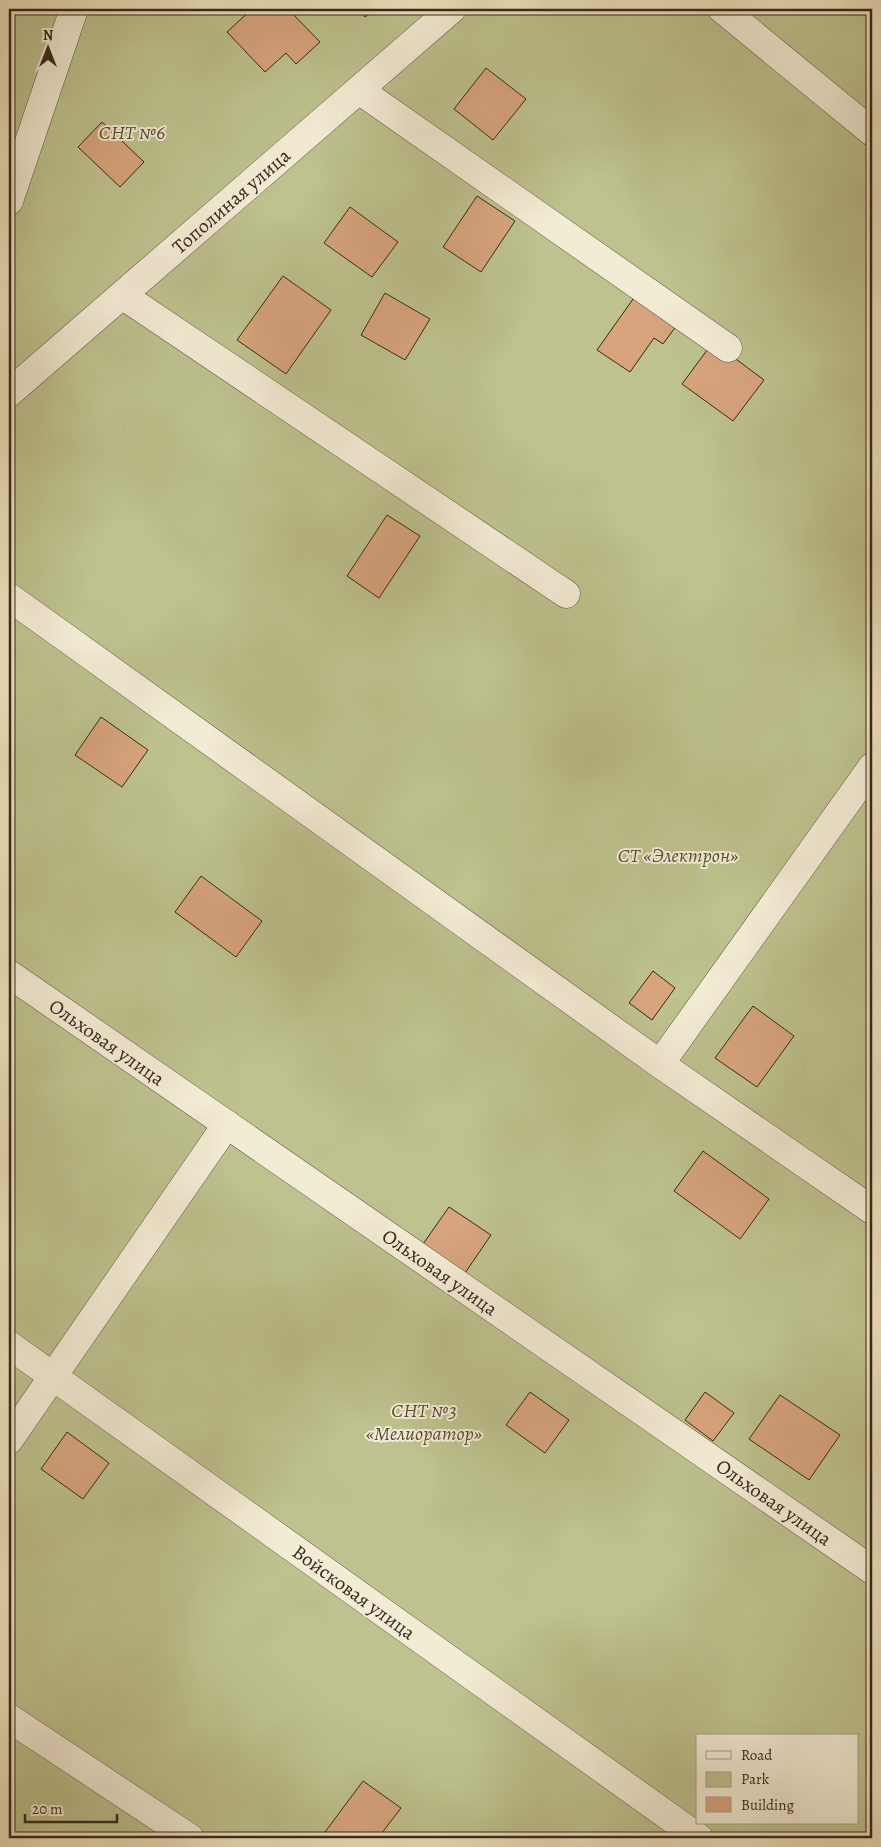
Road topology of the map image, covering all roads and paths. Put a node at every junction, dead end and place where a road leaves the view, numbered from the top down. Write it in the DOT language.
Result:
graph roads {
  1 [pos="74,9"];
  2 [pos="452,9"];
  3 [pos="722,9"];
  4 [pos="359,90"];
  5 [pos="872,132"];
  6 [pos="9,201"];
  7 [pos="122,295"];
  8 [pos="728,348"];
  9 [pos="9,393"];
  10 [pos="566,594"];
  11 [pos="9,597"];
  12 [pos="872,767"];
  13 [pos="9,974"];
  14 [pos="660,1064"];
  15 [pos="227,1124"];
  16 [pos="872,1210"];
  17 [pos="9,1346"];
  18 [pos="52,1376"];
  19 [pos="9,1440"];
  20 [pos="872,1570"];
  21 [pos="9,1718"];
  22 [pos="190,1838"];
  23 [pos="700,1838"];
  1 -- 6 [label="street"];
  2 -- 4 [label="street, Тополиная улица"];
  3 -- 5 [label="street"];
  4 -- 7 [label="street, Тополиная улица"];
  4 -- 8 [label="street"];
  7 -- 9 [label="street, Тополиная улица"];
  7 -- 10 [label="street"];
  11 -- 14 [label="street"];
  12 -- 14 [label="street"];
  13 -- 15 [label="street, Ольховая улица"];
  14 -- 16 [label="street"];
  15 -- 18 [label="street"];
  15 -- 20 [label="street, Ольховая улица"];
  17 -- 18 [label="street, Войсковая улица"];
  18 -- 19 [label="street"];
  18 -- 23 [label="street, Войсковая улица"];
  21 -- 22 [label="street"];
}
